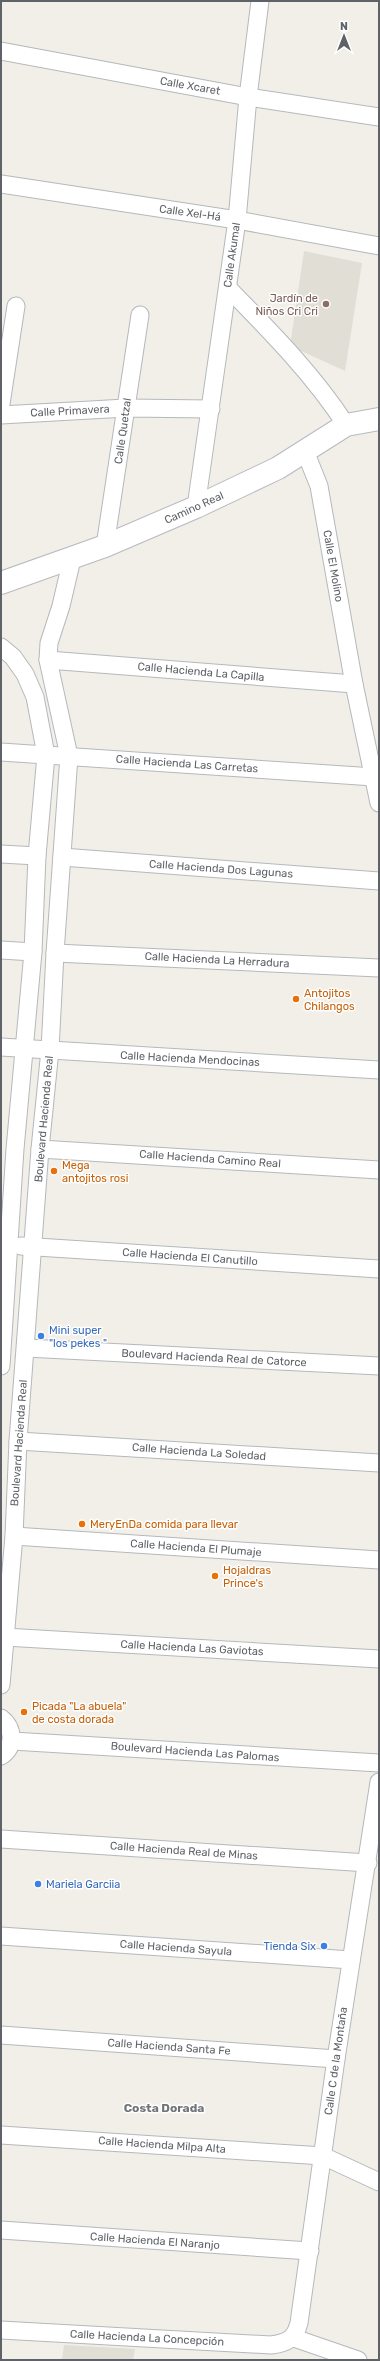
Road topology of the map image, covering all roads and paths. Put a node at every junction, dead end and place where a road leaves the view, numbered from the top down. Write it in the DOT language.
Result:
graph roads {
  1 [pos="260,1"];
  2 [pos="1,51"];
  3 [pos="248,97"];
  4 [pos="379,117"];
  5 [pos="1,184"];
  6 [pos="237,220"];
  7 [pos="379,246"];
  8 [pos="228,288"];
  9 [pos="16,306"];
  10 [pos="140,315"];
  11 [pos="1,404"];
  12 [pos="126,408"];
  13 [pos="211,409"];
  14 [pos="1,414"];
  15 [pos="379,419"];
  16 [pos="346,425"];
  17 [pos="305,451"];
  18 [pos="196,507"];
  19 [pos="106,546"];
  20 [pos="72,559"];
  21 [pos="1,583"];
  22 [pos="1,647"];
  23 [pos="48,660"];
  24 [pos="354,684"];
  25 [pos="1,752"];
  26 [pos="46,755"];
  27 [pos="69,756"];
  28 [pos="374,777"];
  29 [pos="379,803"];
  30 [pos="1,854"];
  31 [pos="37,856"];
  32 [pos="62,857"];
  33 [pos="379,881"];
  34 [pos="1,950"];
  35 [pos="33,952"];
  36 [pos="55,953"];
  37 [pos="379,968"];
  38 [pos="1,1047"];
  39 [pos="25,1049"];
  40 [pos="50,1050"];
  41 [pos="379,1070"];
  42 [pos="8,1148"];
  43 [pos="40,1149"];
  44 [pos="379,1170"];
  45 [pos="4,1245"];
  46 [pos="33,1247"];
  47 [pos="379,1269"];
  48 [pos="2,1344"];
  49 [pos="26,1348"];
  50 [pos="1,1366"];
  51 [pos="379,1366"];
  52 [pos="18,1441"];
  53 [pos="379,1463"];
  54 [pos="14,1536"];
  55 [pos="379,1560"];
  56 [pos="5,1637"];
  57 [pos="379,1659"];
  58 [pos="1,1685"];
  59 [pos="1,1718"];
  60 [pos="12,1741"];
  61 [pos="1,1756"];
  62 [pos="379,1763"];
  63 [pos="379,1782"];
  64 [pos="1,1839"];
  65 [pos="368,1863"];
  66 [pos="1,1936"];
  67 [pos="351,1960"];
  68 [pos="1,2035"];
  69 [pos="336,2059"];
  70 [pos="1,2135"];
  71 [pos="323,2156"];
  72 [pos="379,2182"];
  73 [pos="1,2230"];
  74 [pos="310,2251"];
  75 [pos="1,2330"];
  76 [pos="292,2338"];
  77 [pos="358,2360"];
  1 -- 3 [label="street, Calle Akumal"];
  2 -- 3 [label="street, Calle Xcaret"];
  3 -- 4 [label="street, Calle Xcaret"];
  3 -- 6 [label="street, Calle Akumal"];
  5 -- 6 [label="street, Calle Xel-Há"];
  6 -- 7 [label="street, Calle Xel-Há"];
  6 -- 8 [label="street, Calle Akumal"];
  8 -- 13 [label="street, Calle Akumal"];
  8 -- 16 [label="street"];
  9 -- 11 [label="street"];
  10 -- 12 [label="street, Calle Quetzal"];
  12 -- 13 [label="street, Calle Primavera"];
  12 -- 14 [label="street, Calle Primavera"];
  12 -- 19 [label="street, Calle Quetzal"];
  13 -- 18 [label="street, Calle Akumal"];
  15 -- 16 [label="street, Camino Real"];
  16 -- 17 [label="street, Camino Real"];
  17 -- 18 [label="street, Camino Real"];
  17 -- 24 [label="street, Calle El Molino"];
  18 -- 19 [label="street, Camino Real"];
  19 -- 20 [label="street, Camino Real"];
  20 -- 21 [label="street, Camino Real"];
  20 -- 23 [label="street, Boulevard Hacienda Real"];
  22 -- 26 [label="street"];
  23 -- 24 [label="street, Calle Hacienda La Capilla"];
  23 -- 27 [label="street, Boulevard Hacienda Real"];
  24 -- 28 [label="street"];
  25 -- 26 [label="street, Calle Hacienda Las Carretas"];
  26 -- 27 [label="street, Calle Hacienda Las Carretas"];
  26 -- 31 [label="street"];
  27 -- 28 [label="street, Calle Hacienda Las Carretas"];
  27 -- 32 [label="street, Boulevard Hacienda Real"];
  28 -- 29 [label="street"];
  30 -- 31 [label="street"];
  31 -- 35 [label="street"];
  32 -- 33 [label="street, Calle Hacienda Dos Lagunas"];
  32 -- 36 [label="street, Boulevard Hacienda Real"];
  34 -- 35 [label="street"];
  35 -- 39 [label="street"];
  36 -- 37 [label="street, Calle Hacienda La Herradura"];
  36 -- 40 [label="street, Boulevard Hacienda Real"];
  38 -- 39 [label="street, Calle Hacienda Mendocinas"];
  39 -- 40 [label="street, Calle Hacienda Mendocinas"];
  39 -- 42 [label="street"];
  40 -- 41 [label="street, Calle Hacienda Mendocinas"];
  40 -- 43 [label="street, Boulevard Hacienda Real"];
  42 -- 45 [label="street"];
  43 -- 44 [label="street, Calle Hacienda Camino Real"];
  43 -- 46 [label="street, Boulevard Hacienda Real"];
  45 -- 46 [label="street, Calle Hacienda El Canutillo"];
  45 -- 48 [label="street"];
  46 -- 47 [label="street, Calle Hacienda El Canutillo"];
  46 -- 49 [label="street, Boulevard Hacienda Real"];
  48 -- 50 [label="street"];
  49 -- 51 [label="street, Boulevard Hacienda Real de Catorce"];
  49 -- 52 [label="street, Boulevard Hacienda Real"];
  52 -- 53 [label="street, Calle Hacienda La Soledad"];
  52 -- 54 [label="street, Boulevard Hacienda Real"];
  54 -- 55 [label="street, Calle Hacienda El Plumaje"];
  54 -- 56 [label="street, Boulevard Hacienda Real"];
  56 -- 57 [label="street, Calle Hacienda Las Gaviotas"];
  56 -- 58 [label="street, Boulevard Hacienda Real"];
  59 -- 60 [label="street"];
  60 -- 61 [label="street"];
  60 -- 62 [label="street, Boulevard Hacienda Las Palomas"];
  63 -- 65 [label="street, Calle C de la Montaña"];
  64 -- 65 [label="street, Calle Hacienda Real de Minas"];
  65 -- 67 [label="street, Calle C de la Montaña"];
  66 -- 67 [label="street, Calle Hacienda Sayula"];
  67 -- 69 [label="street, Calle C de la Montaña"];
  68 -- 69 [label="street, Calle Hacienda Santa Fe"];
  69 -- 71 [label="street, Calle C de la Montaña"];
  70 -- 71 [label="street, Calle Hacienda Milpa Alta"];
  71 -- 72 [label="street"];
  71 -- 74 [label="street, Calle C de la Montaña"];
  73 -- 74 [label="street, Calle Hacienda El Naranjo"];
  74 -- 76 [label="street, Calle C de la Montaña"];
  75 -- 76 [label="street, Calle Hacienda La Concepción"];
  76 -- 77 [label="street"];
}
